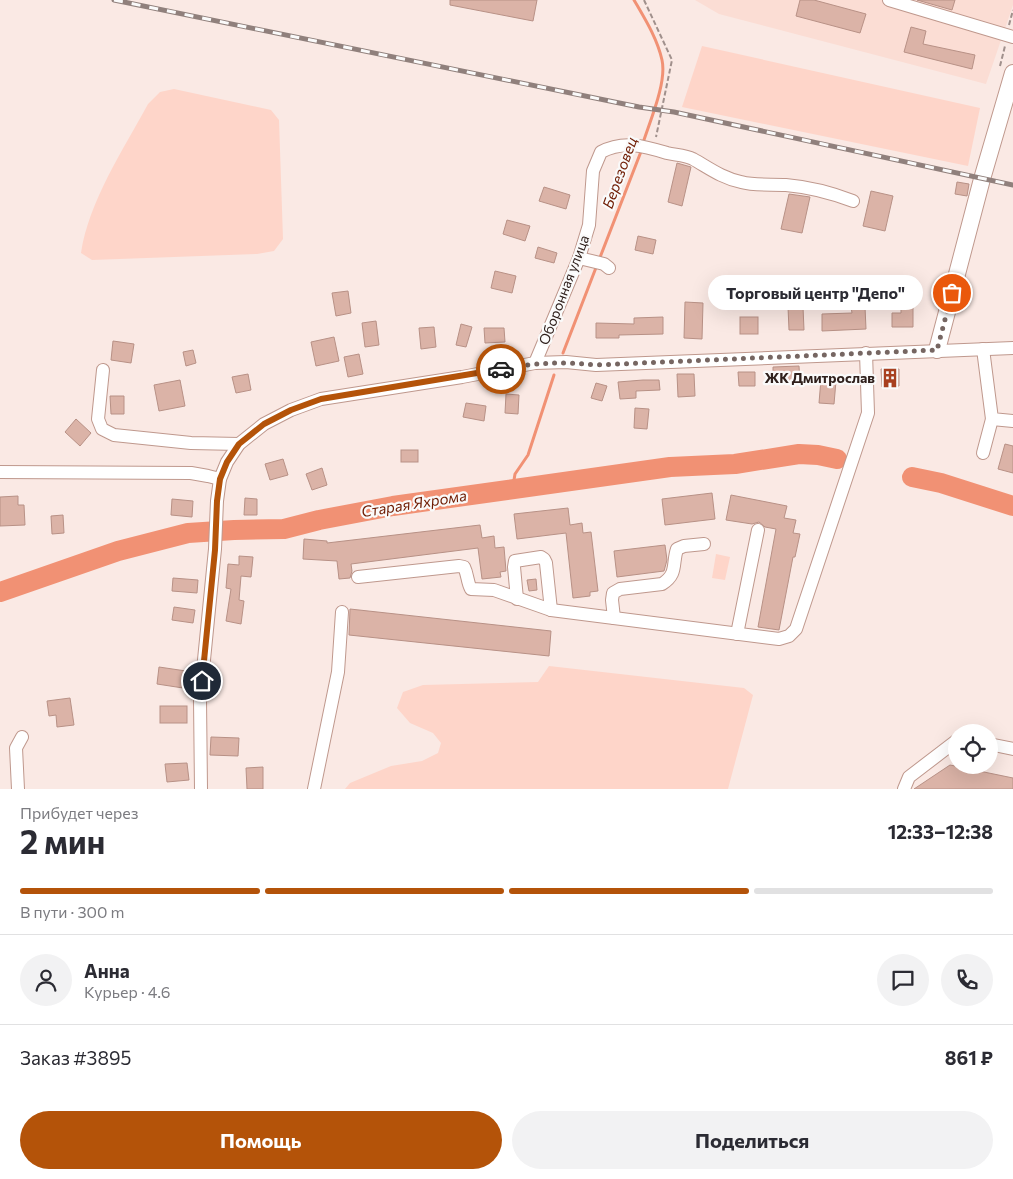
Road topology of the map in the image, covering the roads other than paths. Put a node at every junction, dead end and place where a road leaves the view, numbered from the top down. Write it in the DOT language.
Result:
graph roads {
  1 [pos="889,0"];
  2 [pos="1013,37"];
  3 [pos="1013,74"];
  4 [pos="853,201"];
  5 [pos="579,258"];
  6 [pos="602,264"];
  7 [pos="1013,348"];
  8 [pos="983,349"];
  9 [pos="937,350"];
  10 [pos="866,354"];
  11 [pos="535,363"];
  12 [pos="103,370"];
  13 [pos="992,419"];
  14 [pos="1013,422"];
  15 [pos="239,444"];
  16 [pos="983,453"];
  17 [pos="0,472"];
  18 [pos="220,479"];
  19 [pos="758,530"];
  20 [pos="704,544"];
  21 [pos="358,577"];
  22 [pos="517,599"];
  23 [pos="551,610"];
  24 [pos="342,612"];
  25 [pos="614,618"];
  26 [pos="737,634"];
  27 [pos="22,737"];
  28 [pos="998,746"];
  29 [pos="948,747"];
  30 [pos="1013,749"];
  31 [pos="18,789"];
  32 [pos="201,789"];
  33 [pos="314,789"];
  34 [pos="904,789"];
  1 -- 2 [label="street"];
  3 -- 9 [label="main road"];
  4 -- 5 [label="street, Оборонная улица"];
  5 -- 6 [label="street"];
  5 -- 11 [label="street, Оборонная улица"];
  7 -- 8 [label="street"];
  8 -- 9 [label="street"];
  8 -- 13 [label="street"];
  9 -- 10 [label="street"];
  10 -- 11 [label="street"];
  10 -- 26 [label="street"];
  11 -- 15 [label="street"];
  12 -- 15 [label="street"];
  13 -- 14 [label="street"];
  13 -- 16 [label="street"];
  15 -- 18 [label="street"];
  17 -- 18 [label="street"];
  18 -- 32 [label="street"];
  19 -- 26 [label="street"];
  20 -- 25 [label="street"];
  21 -- 22 [label="street"];
  22 -- 23 [label="street"];
  22 -- 23 [label="street"];
  23 -- 25 [label="street"];
  24 -- 33 [label="street"];
  25 -- 26 [label="street"];
  27 -- 31 [label="street"];
  28 -- 30 [label="street"];
  29 -- 34 [label="street"];
}
